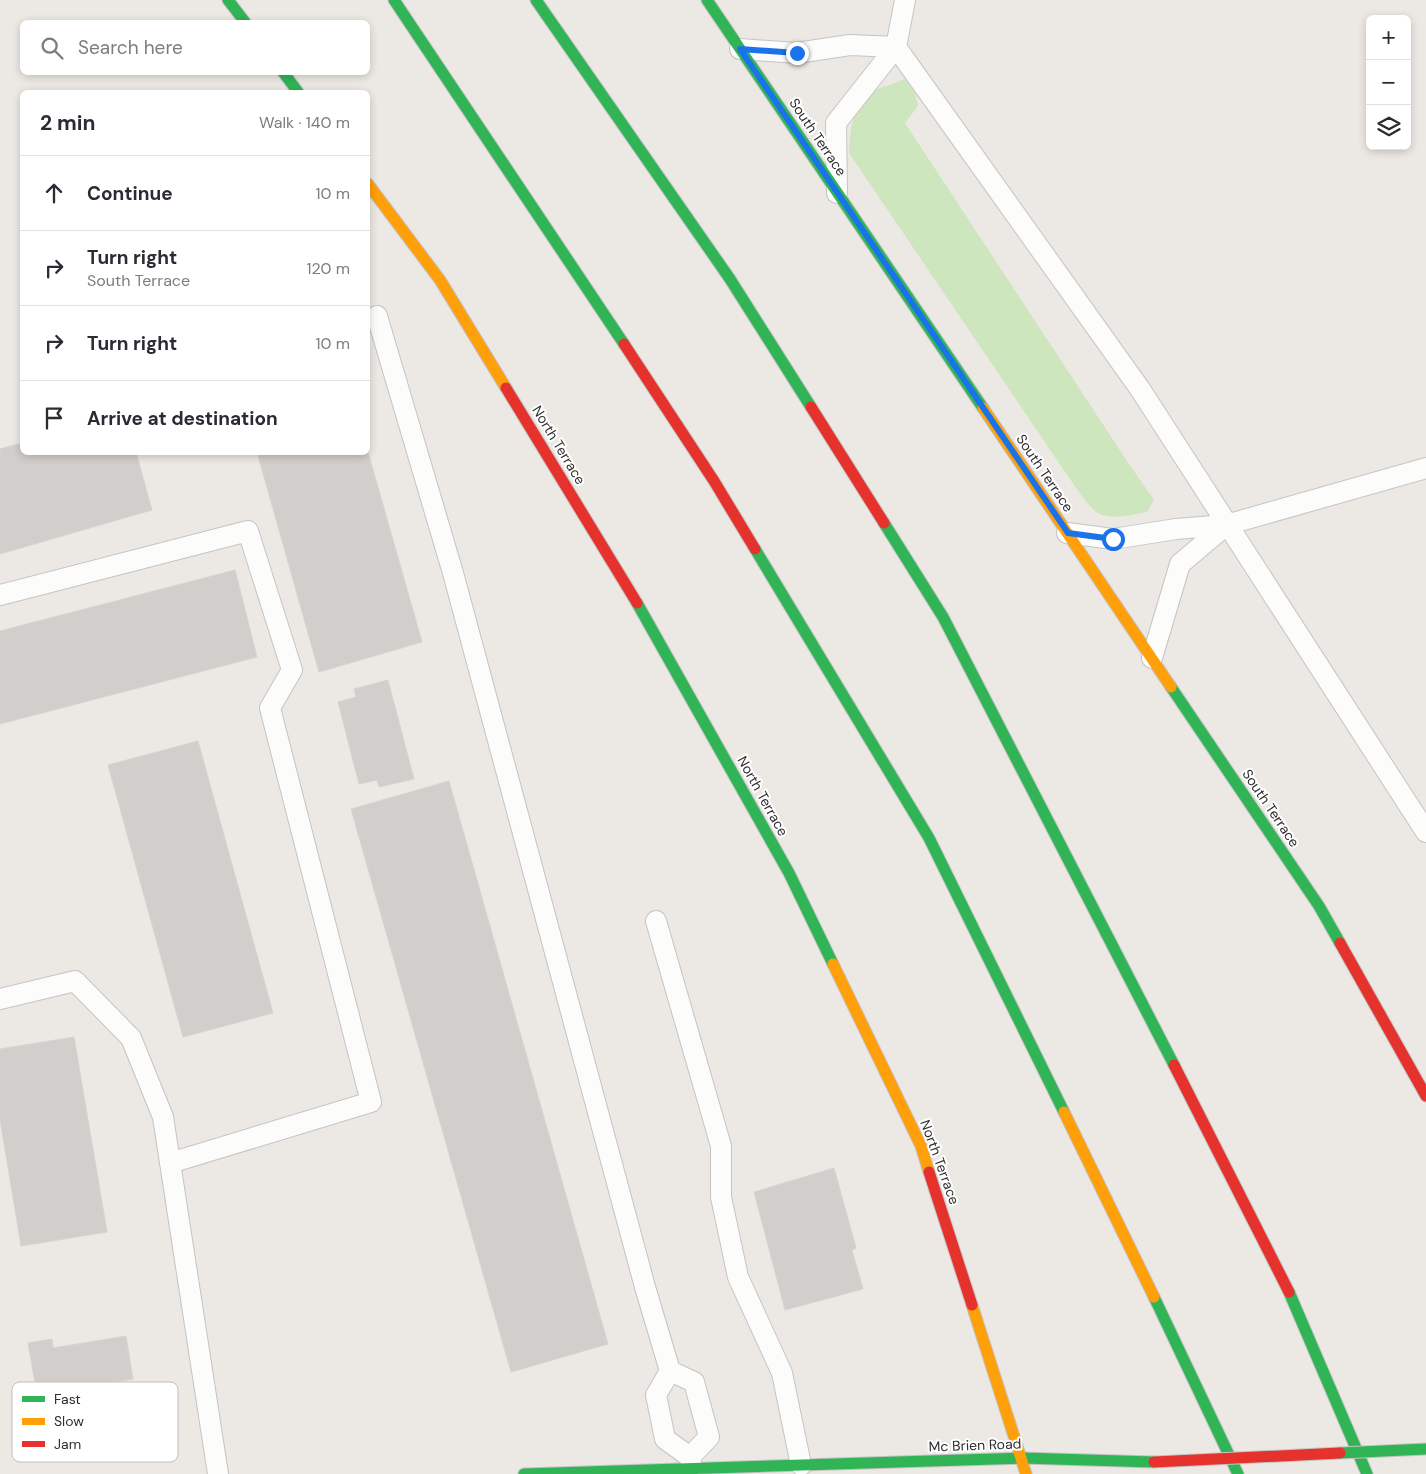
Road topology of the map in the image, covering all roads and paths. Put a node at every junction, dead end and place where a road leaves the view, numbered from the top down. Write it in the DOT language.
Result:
graph roads {
  1 [pos="228,0"];
  2 [pos="394,0"];
  3 [pos="536,0"];
  4 [pos="707,0"];
  5 [pos="905,0"];
  6 [pos="243,20"];
  7 [pos="896,47"];
  8 [pos="740,49"];
  9 [pos="285,75"];
  10 [pos="296,90"];
  11 [pos="370,187"];
  12 [pos="837,193"];
  13 [pos="377,316"];
  14 [pos="1426,468"];
  15 [pos="1226,525"];
  16 [pos="1068,533"];
  17 [pos="0,595"];
  18 [pos="1152,658"];
  19 [pos="1426,832"];
  20 [pos="656,921"];
  21 [pos="0,1000"];
  22 [pos="1426,1096"];
  23 [pos="170,1163"];
  24 [pos="670,1371"];
  25 [pos="1426,1449"];
  26 [pos="1022,1458"];
  27 [pos="691,1462"];
  28 [pos="801,1465"];
  29 [pos="577,1473"];
  30 [pos="218,1474"];
  31 [pos="524,1474"];
  32 [pos="1026,1474"];
  33 [pos="1238,1474"];
  34 [pos="1367,1474"];
  1 -- 6 [label="main road"];
  2 -- 33 [label="main road"];
  3 -- 34 [label="main road"];
  4 -- 8 [label="main road, South Terrace"];
  5 -- 7 [label="lane"];
  7 -- 8 [label="lane"];
  7 -- 12 [label="lane"];
  7 -- 15 [label="lane"];
  8 -- 12 [label="main road, South Terrace"];
  9 -- 10 [label="main road"];
  11 -- 26 [label="main road, North Terrace"];
  12 -- 16 [label="main road, South Terrace"];
  13 -- 24 [label="lane"];
  14 -- 15 [label="lane"];
  15 -- 16 [label="lane"];
  15 -- 18 [label="lane"];
  15 -- 19 [label="lane"];
  16 -- 18 [label="main road, South Terrace"];
  17 -- 23 [label="lane"];
  18 -- 22 [label="main road, South Terrace"];
  20 -- 28 [label="lane"];
  21 -- 23 [label="lane"];
  23 -- 30 [label="lane"];
  24 -- 27 [label="lane"];
  24 -- 27 [label="lane"];
  25 -- 26 [label="main road, Mc Brien Road, bridge"];
  26 -- 28 [label="main road, Mc Brien Road"];
  26 -- 32 [label="main road, North Terrace"];
  27 -- 28 [label="main road, Mc Brien Road"];
  27 -- 29 [label="main road, Mc Brien Road"];
  29 -- 31 [label="main road, Mc Brien Road"];
}
